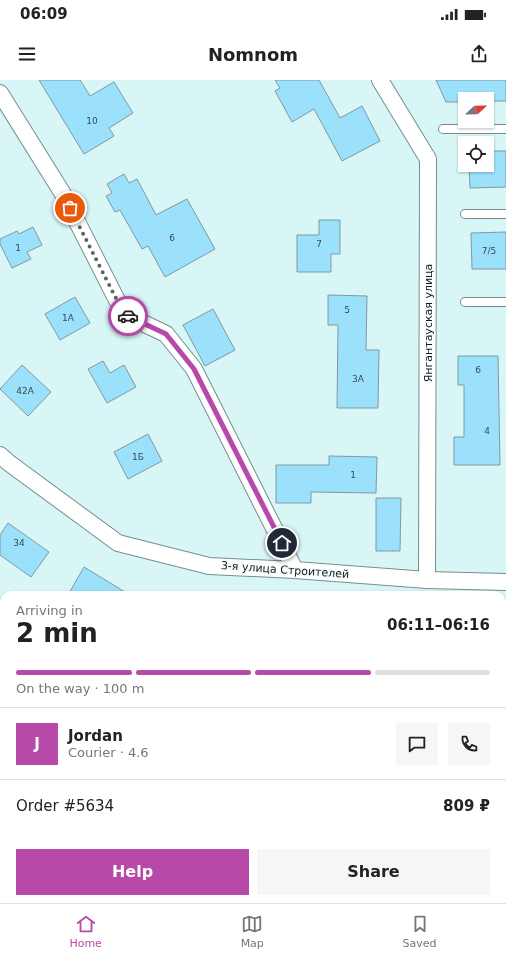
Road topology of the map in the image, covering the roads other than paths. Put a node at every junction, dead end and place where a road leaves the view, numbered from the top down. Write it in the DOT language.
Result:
graph roads {
  1 [pos="380,80"];
  2 [pos="0,93"];
  3 [pos="506,128"];
  4 [pos="443,129"];
  5 [pos="465,214"];
  6 [pos="506,214"];
  7 [pos="465,302"];
  8 [pos="506,302"];
  9 [pos="0,455"];
  10 [pos="295,570"];
  11 [pos="427,580"];
  12 [pos="506,582"];
  1 -- 11 [label="street, Янгантауская улица"];
  2 -- 10 [label="street"];
  3 -- 4 [label="lane"];
  5 -- 6 [label="lane"];
  7 -- 8 [label="lane"];
  9 -- 10 [label="street, 3-я улица Строителей"];
  10 -- 11 [label="street, 3-я улица Строителей"];
  11 -- 12 [label="street, 3-я улица Строителей"];
}
